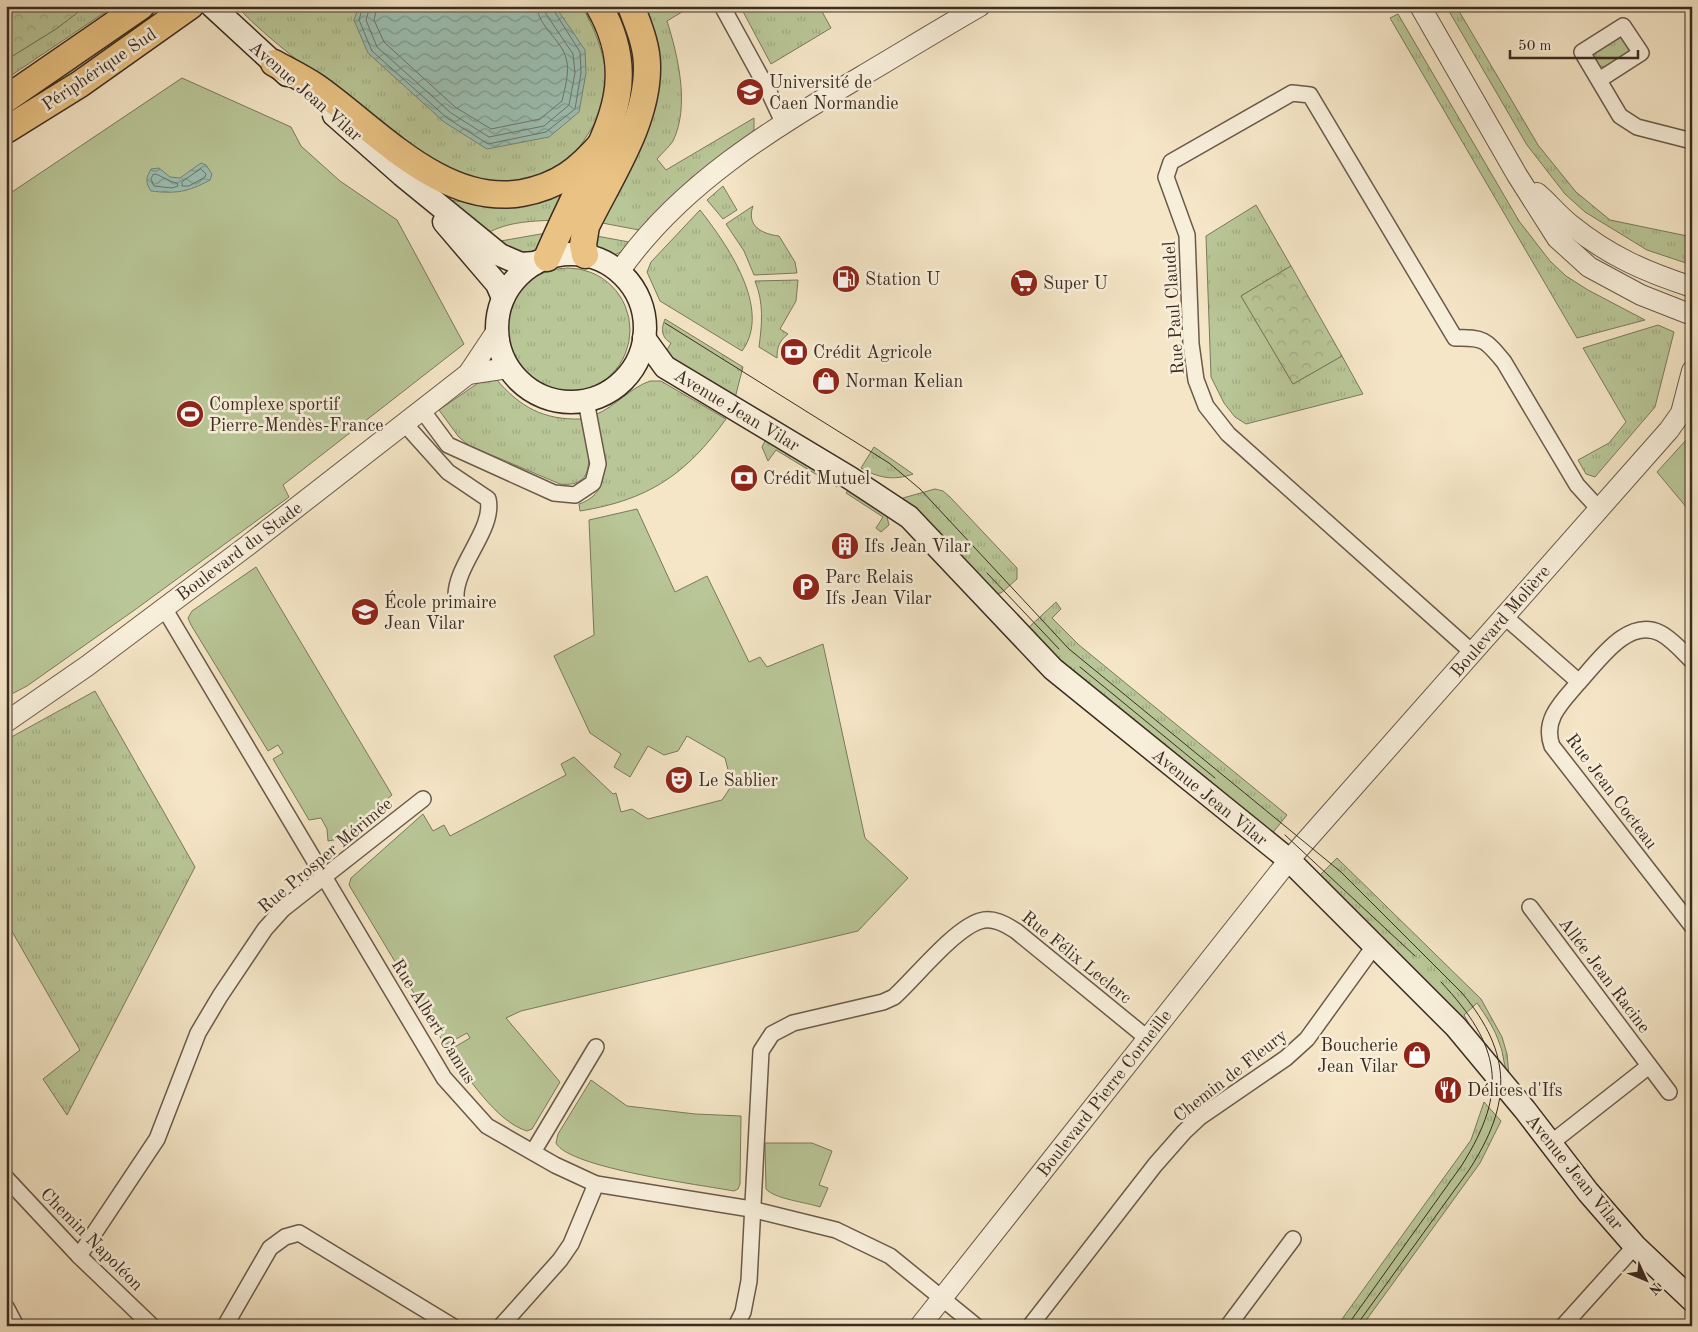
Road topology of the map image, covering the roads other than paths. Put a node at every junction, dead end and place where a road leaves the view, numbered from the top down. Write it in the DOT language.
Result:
graph roads {
  1 [pos="141,6"];
  2 [pos="190,6"];
  3 [pos="212,6"];
  4 [pos="599,6"];
  5 [pos="631,6"];
  6 [pos="722,6"];
  7 [pos="980,6"];
  8 [pos="1420,6"];
  9 [pos="274,63"];
  10 [pos="1599,80"];
  11 [pos="6,99"];
  12 [pos="783,122"];
  13 [pos="6,130"];
  14 [pos="603,142"];
  15 [pos="1692,142"];
  16 [pos="402,175"];
  17 [pos="1517,175"];
  18 [pos="585,255"];
  19 [pos="541,260"];
  20 [pos="619,272"];
  21 [pos="1692,288"];
  22 [pos="503,298"];
  23 [pos="1692,315"];
  24 [pos="496,332"];
  25 [pos="644,338"];
  26 [pos="665,367"];
  27 [pos="508,368"];
  28 [pos="1692,371"];
  29 [pos="468,374"];
  30 [pos="625,379"];
  31 [pos="586,401"];
  32 [pos="422,410"];
  33 [pos="404,423"];
  34 [pos="1599,509"];
  35 [pos="456,597"];
  36 [pos="164,608"];
  37 [pos="1504,616"];
  38 [pos="1472,652"];
  39 [pos="1692,661"];
  40 [pos="1580,682"];
  41 [pos="6,722"];
  42 [pos="422,799"];
  43 [pos="1289,860"];
  44 [pos="325,877"];
  45 [pos="1530,907"];
  46 [pos="1692,926"];
  47 [pos="1375,945"];
  48 [pos="1147,1038"];
  49 [pos="596,1047"];
  50 [pos="1649,1066"];
  51 [pos="1669,1092"];
  52 [pos="1550,1143"];
  53 [pos="533,1152"];
  54 [pos="6,1178"];
  55 [pos="596,1184"];
  56 [pos="752,1209"];
  57 [pos="1293,1239"];
  58 [pos="1635,1246"];
  59 [pos="79,1256"];
  60 [pos="942,1298"];
  61 [pos="1691,1298"];
  62 [pos="6,1306"];
  63 [pos="16,1326"];
  64 [pos="152,1326"];
  65 [pos="225,1326"];
  66 [pos="452,1326"];
  67 [pos="501,1326"];
  68 [pos="736,1326"];
  69 [pos="920,1326"];
  70 [pos="976,1326"];
  71 [pos="1030,1326"];
  72 [pos="1228,1326"];
  73 [pos="1563,1326"];
  1 -- 11 [label="highway, Périphérique Sud"];
  2 -- 13 [label="highway, Périphérique Sud"];
  3 -- 9 [label="main road, Avenue Jean Vilar"];
  4 -- 14 [label="highway"];
  5 -- 18 [label="highway"];
  6 -- 12 [label="street"];
  7 -- 12 [label="street"];
  8 -- 17 [label="street"];
  9 -- 14 [label="highway"];
  9 -- 16 [label="main road, Avenue Jean Vilar"];
  10 -- 15 [label="street"];
  12 -- 20 [label="street"];
  14 -- 19 [label="highway"];
  16 -- 19 [label="main road, Avenue Jean Vilar"];
  16 -- 22 [label="main road, Avenue Jean Vilar"];
  17 -- 21 [label="street"];
  17 -- 23 [label="street"];
  18 -- 19 [label="main road"];
  18 -- 20 [label="main road"];
  19 -- 22 [label="main road"];
  20 -- 25 [label="main road"];
  22 -- 24 [label="main road"];
  24 -- 27 [label="main road"];
  24 -- 29 [label="street, Boulevard du Stade"];
  25 -- 26 [label="main road, Avenue Jean Vilar"];
  25 -- 30 [label="main road"];
  26 -- 30 [label="main road, Avenue Jean Vilar"];
  26 -- 43 [label="main road, Avenue Jean Vilar"];
  27 -- 29 [label="street, Boulevard du Stade"];
  27 -- 31 [label="main road"];
  28 -- 34 [label="street, Boulevard Molière"];
  29 -- 32 [label="street, Boulevard du Stade"];
  30 -- 31 [label="main road"];
  31 -- 32 [label="street"];
  32 -- 33 [label="street, Boulevard du Stade"];
  33 -- 35 [label="street"];
  33 -- 36 [label="street, Boulevard du Stade"];
  34 -- 37 [label="street, Boulevard Molière"];
  34 -- 38 [label="street, Rue Paul Claudel"];
  36 -- 41 [label="street, Boulevard du Stade"];
  36 -- 44 [label="street, Rue Albert Camus"];
  37 -- 38 [label="street, Boulevard Molière"];
  37 -- 40 [label="street"];
  38 -- 43 [label="street, Boulevard Molière"];
  39 -- 40 [label="street, Rue Jean Cocteau"];
  40 -- 46 [label="street, Rue Jean Cocteau"];
  42 -- 44 [label="street, Rue Prosper Mérimée"];
  43 -- 47 [label="main road, Avenue Jean Vilar"];
  43 -- 48 [label="street, Boulevard Pierre Corneille"];
  44 -- 53 [label="street, Rue Albert Camus"];
  44 -- 59 [label="street, Rue Prosper Mérimée"];
  45 -- 50 [label="street, Allée Jean Racine"];
  47 -- 52 [label="main road, Avenue Jean Vilar"];
  47 -- 71 [label="street, Chemin de Fleury"];
  48 -- 56 [label="street, Rue Félix Leclerc"];
  48 -- 60 [label="street, Boulevard Pierre Corneille"];
  49 -- 53 [label="street"];
  50 -- 51 [label="street, Allée Jean Racine"];
  50 -- 52 [label="street"];
  52 -- 58 [label="main road, Avenue Jean Vilar"];
  53 -- 55 [label="street, Rue Albert Camus"];
  54 -- 59 [label="street, Chemin Napoléon"];
  55 -- 56 [label="street, Rue Albert Camus"];
  55 -- 67 [label="street"];
  56 -- 60 [label="street, Rue Albert Camus"];
  56 -- 68 [label="street, Rue Félix Leclerc"];
  57 -- 72 [label="street"];
  58 -- 61 [label="main road, Avenue Jean Vilar"];
  58 -- 73 [label="street"];
  59 -- 64 [label="street, Chemin Napoléon"];
  60 -- 69 [label="street, Boulevard Pierre Corneille"];
  60 -- 70 [label="street, Rue Albert Camus"];
  62 -- 63 [label="street"];
  65 -- 66 [label="street"];
}
